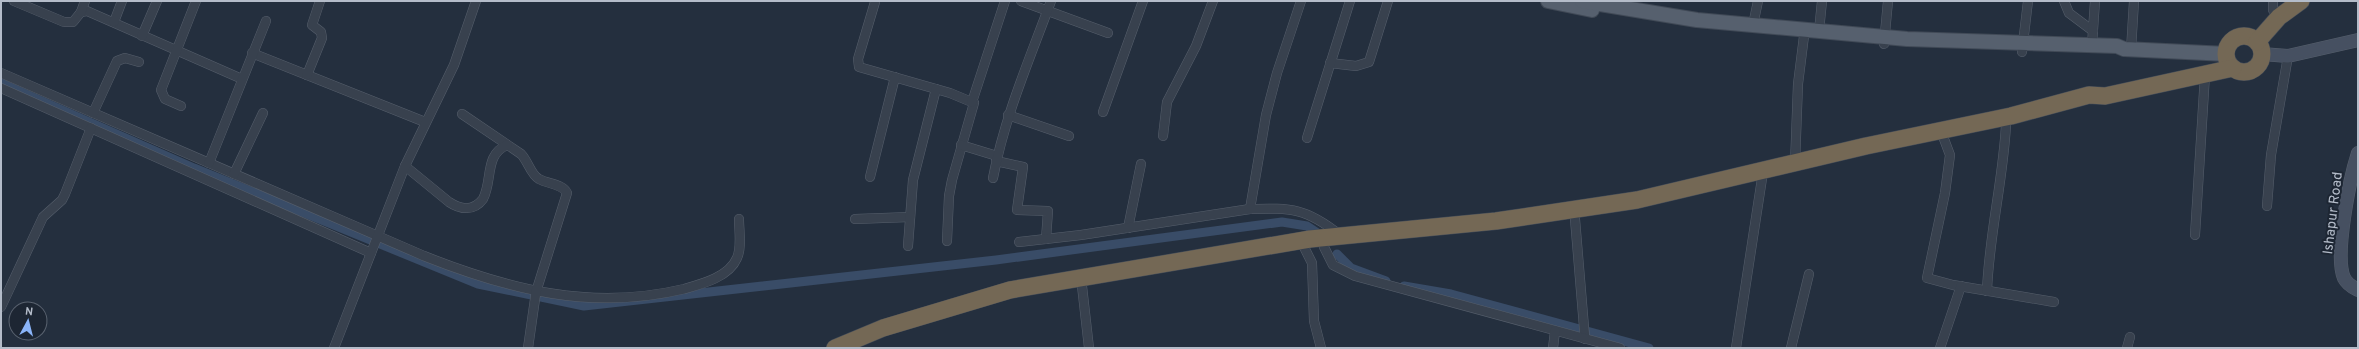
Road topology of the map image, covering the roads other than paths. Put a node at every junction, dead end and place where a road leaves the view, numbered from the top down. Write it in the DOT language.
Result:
graph roads {
  1 [pos="14,1"];
  2 [pos="85,1"];
  3 [pos="122,1"];
  4 [pos="157,1"];
  5 [pos="196,1"];
  6 [pos="320,1"];
  7 [pos="476,1"];
  8 [pos="1005,1"];
  9 [pos="1021,1"];
  10 [pos="1051,1"];
  11 [pos="1144,1"];
  12 [pos="1213,1"];
  13 [pos="1301,1"];
  14 [pos="1350,1"];
  15 [pos="1388,1"];
  16 [pos="1548,1"];
  17 [pos="1758,1"];
  18 [pos="1822,1"];
  19 [pos="1888,1"];
  20 [pos="2028,1"];
  21 [pos="2064,1"];
  22 [pos="2095,1"];
  23 [pos="2134,1"];
  24 [pos="2301,1"];
  25 [pos="875,2"];
  26 [pos="1585,3"];
  27 [pos="2277,4"];
  28 [pos="33,5"];
  29 [pos="1612,7"];
  30 [pos="1047,11"];
  31 [pos="80,12"];
  32 [pos="266,21"];
  33 [pos="114,22"];
  34 [pos="1753,24"];
  35 [pos="1819,31"];
  36 [pos="2093,31"];
  37 [pos="1108,33"];
  38 [pos="142,36"];
  39 [pos="1804,36"];
  40 [pos="2357,39"];
  41 [pos="1884,40"];
  42 [pos="2254,44"];
  43 [pos="2092,45"];
  44 [pos="2023,48"];
  45 [pos="2127,49"];
  46 [pos="175,51"];
  47 [pos="252,54"];
  48 [pos="2288,56"];
  49 [pos="2230,61"];
  50 [pos="139,62"];
  51 [pos="1330,63"];
  52 [pos="1,73"];
  53 [pos="306,75"];
  54 [pos="2205,75"];
  55 [pos="895,77"];
  56 [pos="242,79"];
  57 [pos="17,87"];
  58 [pos="1,88"];
  59 [pos="936,89"];
  60 [pos="2105,96"];
  61 [pos="972,102"];
  62 [pos="181,106"];
  63 [pos="72,111"];
  64 [pos="1103,112"];
  65 [pos="93,113"];
  66 [pos="263,113"];
  67 [pos="462,114"];
  68 [pos="1008,115"];
  69 [pos="425,122"];
  70 [pos="2006,125"];
  71 [pos="91,128"];
  72 [pos="126,135"];
  73 [pos="1069,136"];
  74 [pos="1163,136"];
  75 [pos="1307,138"];
  76 [pos="1944,139"];
  77 [pos="507,145"];
  78 [pos="961,146"];
  79 [pos="2358,153"];
  80 [pos="997,158"];
  81 [pos="209,163"];
  82 [pos="1141,164"];
  83 [pos="1795,164"];
  84 [pos="405,166"];
  85 [pos="234,174"];
  86 [pos="870,177"];
  87 [pos="1762,177"];
  88 [pos="993,178"];
  89 [pos="2267,206"];
  90 [pos="1250,209"];
  91 [pos="1608,210"];
  92 [pos="910,217"];
  93 [pos="739,219"];
  94 [pos="856,219"];
  95 [pos="1575,219"];
  96 [pos="1128,228"];
  97 [pos="378,235"];
  98 [pos="1340,235"];
  99 [pos="2195,235"];
  100 [pos="1046,239"];
  101 [pos="947,241"];
  102 [pos="1018,242"];
  103 [pos="908,246"];
  104 [pos="1303,246"];
  105 [pos="1324,247"];
  106 [pos="371,253"];
  107 [pos="1809,274"];
  108 [pos="1082,286"];
  109 [pos="1961,286"];
  110 [pos="2358,290"];
  111 [pos="1987,291"];
  112 [pos="536,292"];
  113 [pos="2054,302"];
  114 [pos="1,307"];
  115 [pos="1555,331"];
  116 [pos="1584,335"];
  117 [pos="2130,337"];
  118 [pos="334,348"];
  119 [pos="528,348"];
  120 [pos="835,348"];
  121 [pos="859,348"];
  122 [pos="1089,348"];
  123 [pos="1321,348"];
  124 [pos="1553,348"];
  125 [pos="1620,348"];
  126 [pos="1736,348"];
  127 [pos="1791,348"];
  128 [pos="1940,348"];
  129 [pos="2127,348"];
  1 -- 28 [label="street"];
  2 -- 31 [label="street"];
  3 -- 33 [label="street"];
  4 -- 38 [label="street"];
  5 -- 46 [label="street"];
  6 -- 53 [label="street"];
  7 -- 69 [label="street"];
  8 -- 61 [label="street"];
  9 -- 30 [label="street"];
  10 -- 30 [label="street"];
  11 -- 64 [label="street"];
  12 -- 74 [label="street"];
  13 -- 90 [label="street"];
  14 -- 51 [label="street"];
  15 -- 51 [label="street"];
  16 -- 26 [label="main road"];
  17 -- 34 [label="street"];
  18 -- 35 [label="street"];
  19 -- 41 [label="street"];
  20 -- 44 [label="street"];
  21 -- 36 [label="street"];
  22 -- 36 [label="street"];
  23 -- 45 [label="street"];
  24 -- 42 [label="highway"];
  25 -- 55 [label="street"];
  26 -- 29 [label="main road"];
  27 -- 42 [label="highway"];
  28 -- 31 [label="street"];
  29 -- 34 [label="main road"];
  29 -- 39 [label="main road"];
  30 -- 37 [label="street"];
  30 -- 68 [label="street"];
  31 -- 33 [label="street"];
  32 -- 47 [label="street"];
  33 -- 38 [label="street"];
  34 -- 35 [label="main road"];
  35 -- 41 [label="main road"];
  36 -- 43 [label="street"];
  38 -- 46 [label="street"];
  39 -- 41 [label="main road"];
  39 -- 83 [label="street"];
  40 -- 48 [label="street"];
  41 -- 44 [label="main road"];
  42 -- 48 [label="street"];
  42 -- 49 [label="highway"];
  42 -- 49 [label="highway"];
  43 -- 44 [label="main road"];
  43 -- 45 [label="main road"];
  44 -- 45 [label="main road"];
  45 -- 49 [label="main road"];
  46 -- 56 [label="street"];
  46 -- 62 [label="street"];
  47 -- 53 [label="street"];
  47 -- 56 [label="street"];
  48 -- 89 [label="street"];
  49 -- 54 [label="highway"];
  50 -- 65 [label="street"];
  51 -- 75 [label="street"];
  52 -- 57 [label="street"];
  53 -- 69 [label="street"];
  54 -- 60 [label="highway"];
  54 -- 99 [label="street"];
  55 -- 59 [label="street"];
  55 -- 86 [label="street"];
  56 -- 81 [label="street"];
  57 -- 58 [label="street"];
  57 -- 63 [label="street"];
  57 -- 63 [label="street"];
  59 -- 61 [label="street"];
  59 -- 92 [label="street"];
  60 -- 70 [label="highway"];
  60 -- 83 [label="highway"];
  61 -- 78 [label="street"];
  63 -- 65 [label="street"];
  63 -- 71 [label="street"];
  65 -- 72 [label="street"];
  66 -- 85 [label="street"];
  67 -- 77 [label="street"];
  68 -- 73 [label="street"];
  68 -- 80 [label="street"];
  69 -- 84 [label="street"];
  70 -- 76 [label="highway"];
  70 -- 111 [label="street"];
  71 -- 72 [label="street"];
  71 -- 114 [label="street"];
  72 -- 81 [label="street"];
  72 -- 106 [label="street"];
  76 -- 87 [label="highway"];
  76 -- 109 [label="street"];
  77 -- 84 [label="street"];
  77 -- 112 [label="street"];
  78 -- 80 [label="street"];
  78 -- 101 [label="street"];
  79 -- 110 [label="street, Ishapur Road"];
  80 -- 88 [label="street"];
  80 -- 100 [label="street"];
  81 -- 85 [label="street"];
  82 -- 96 [label="street"];
  83 -- 87 [label="highway"];
  84 -- 97 [label="street"];
  85 -- 97 [label="street"];
  87 -- 91 [label="highway"];
  87 -- 126 [label="street"];
  90 -- 96 [label="street"];
  90 -- 98 [label="street"];
  91 -- 95 [label="highway"];
  91 -- 98 [label="highway"];
  92 -- 94 [label="street"];
  92 -- 103 [label="street"];
  93 -- 112 [label="street"];
  95 -- 105 [label="highway"];
  95 -- 116 [label="street"];
  96 -- 100 [label="street"];
  97 -- 106 [label="street"];
  97 -- 112 [label="street"];
  98 -- 104 [label="highway"];
  100 -- 102 [label="street"];
  104 -- 105 [label="highway"];
  104 -- 108 [label="highway"];
  104 -- 120 [label="highway"];
  104 -- 123 [label="street"];
  105 -- 115 [label="street"];
  106 -- 118 [label="street"];
  107 -- 127 [label="street"];
  108 -- 121 [label="highway"];
  108 -- 122 [label="street"];
  109 -- 111 [label="street"];
  109 -- 128 [label="street"];
  111 -- 113 [label="street"];
  112 -- 119 [label="street"];
  115 -- 116 [label="street"];
  115 -- 124 [label="street"];
  116 -- 125 [label="street"];
  117 -- 129 [label="street"];
}
